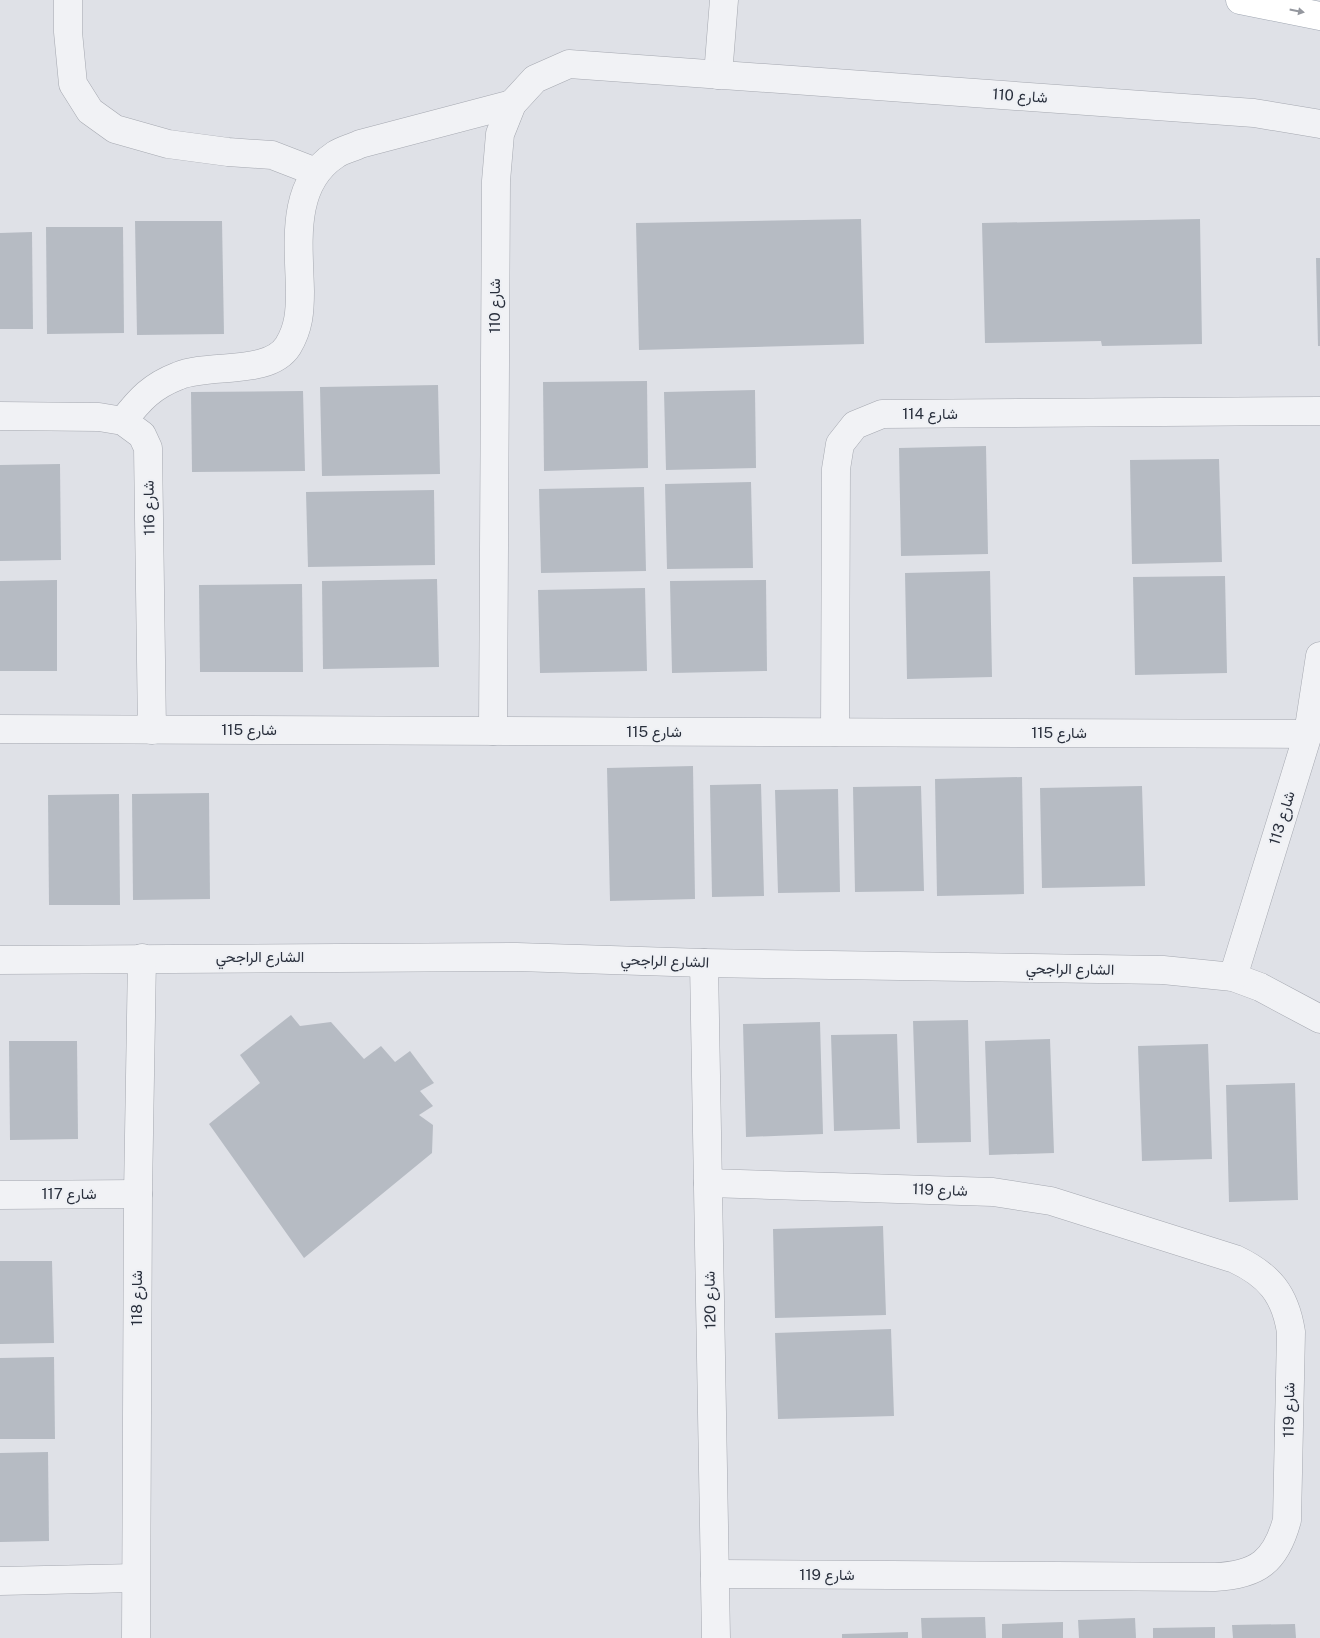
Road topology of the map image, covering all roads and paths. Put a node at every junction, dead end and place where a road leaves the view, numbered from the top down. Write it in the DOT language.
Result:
graph roads {
  1 [pos="68,0"];
  2 [pos="724,0"];
  3 [pos="1240,0"];
  4 [pos="1320,16"];
  5 [pos="718,75"];
  6 [pos="512,104"];
  7 [pos="1320,124"];
  8 [pos="316,172"];
  9 [pos="1320,411"];
  10 [pos="0,416"];
  11 [pos="123,421"];
  12 [pos="1320,656"];
  13 [pos="0,730"];
  14 [pos="152,730"];
  15 [pos="493,732"];
  16 [pos="834,732"];
  17 [pos="1308,734"];
  18 [pos="142,958"];
  19 [pos="0,960"];
  20 [pos="704,963"];
  21 [pos="1233,977"];
  22 [pos="1320,1019"];
  23 [pos="708,1183"];
  24 [pos="138,1194"];
  25 [pos="0,1195"];
  26 [pos="715,1574"];
  27 [pos="135,1578"];
  28 [pos="0,1581"];
  29 [pos="136,1638"];
  30 [pos="716,1638"];
  1 -- 8 [label="street"];
  2 -- 5 [label="street"];
  3 -- 4 [label="main road, one-way"];
  5 -- 6 [label="street, شارع 110"];
  5 -- 7 [label="street, شارع 110"];
  6 -- 8 [label="street"];
  6 -- 15 [label="street, شارع 110"];
  8 -- 11 [label="street"];
  9 -- 16 [label="street, 114 شارع"];
  10 -- 11 [label="street, شارع 116"];
  11 -- 14 [label="street, شارع 116"];
  12 -- 17 [label="street, شارع 113"];
  13 -- 14 [label="street, شارع 115"];
  14 -- 15 [label="street, شارع 115"];
  15 -- 16 [label="street, شارع 115"];
  16 -- 17 [label="street, شارع 115"];
  17 -- 21 [label="street, شارع 113"];
  18 -- 19 [label="street, الشارع الراجحي"];
  18 -- 20 [label="street, الشارع الراجحي"];
  18 -- 24 [label="street, شارع 118"];
  20 -- 21 [label="street, الشارع الراجحي"];
  20 -- 23 [label="street, شارع 120"];
  21 -- 22 [label="street, الشارع الراجحي"];
  23 -- 26 [label="street, شارع 120"];
  23 -- 26 [label="street, شارع 119"];
  24 -- 25 [label="street, شارع 117"];
  24 -- 27 [label="street, شارع 118"];
  26 -- 30 [label="street, شارع 120"];
  27 -- 28 [label="street"];
  27 -- 29 [label="street, شارع 118"];
}
